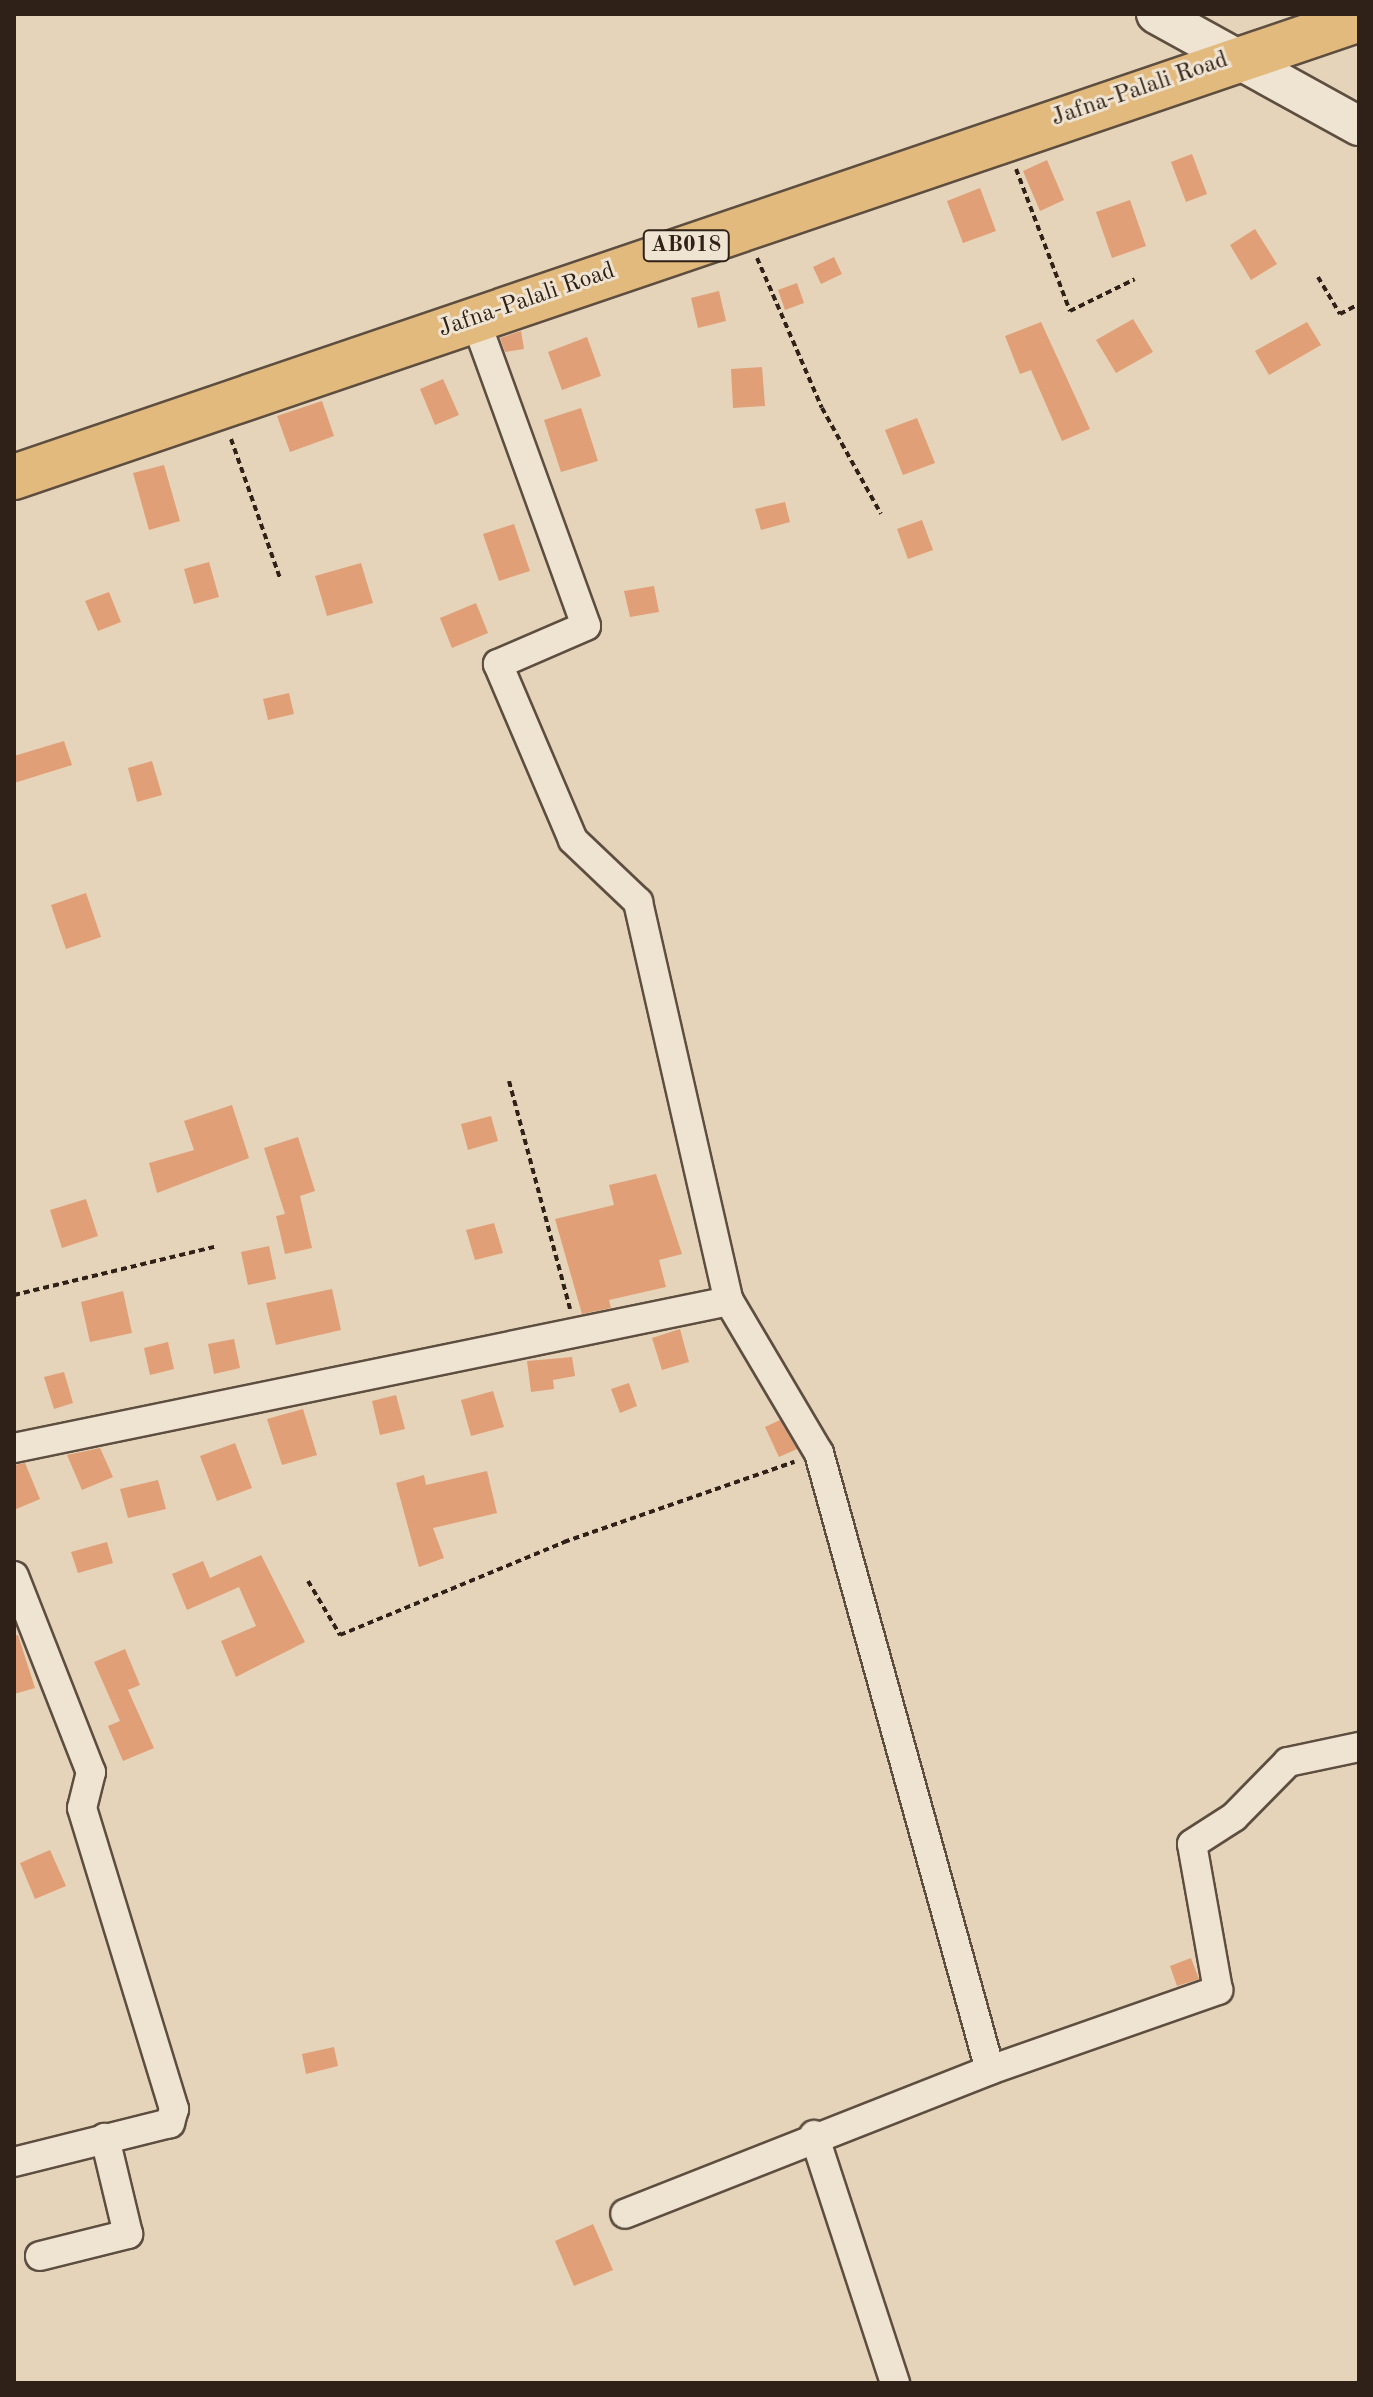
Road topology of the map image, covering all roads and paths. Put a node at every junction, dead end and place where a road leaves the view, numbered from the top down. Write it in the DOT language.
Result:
graph roads {
  1 [pos="1156,14"];
  2 [pos="1359,19"];
  3 [pos="1235,57"];
  4 [pos="1359,126"];
  5 [pos="1004,137"];
  6 [pos="746,226"];
  7 [pos="1318,277"];
  8 [pos="1135,279"];
  9 [pos="1359,304"];
  10 [pos="475,319"];
  11 [pos="220,406"];
  12 [pos="14,477"];
  13 [pos="881,514"];
  14 [pos="280,578"];
  15 [pos="509,1081"];
  16 [pos="214,1247"];
  17 [pos="14,1295"];
  18 [pos="729,1301"];
  19 [pos="577,1335"];
  20 [pos="14,1448"];
  21 [pos="819,1453"];
  22 [pos="14,1576"];
  23 [pos="308,1581"];
  24 [pos="1359,1747"];
  25 [pos="990,2070"];
  26 [pos="814,2135"];
  27 [pos="105,2138"];
  28 [pos="14,2162"];
  29 [pos="625,2214"];
  30 [pos="40,2256"];
  31 [pos="895,2383"];
  1 -- 3 [label="main road"];
  2 -- 3 [label="main road, Jafna-Palali Road / AB018"];
  3 -- 4 [label="main road"];
  3 -- 5 [label="main road, Jafna-Palali Road / AB018"];
  5 -- 6 [label="main road, Jafna-Palali Road / AB018"];
  5 -- 8 [label="path"];
  6 -- 10 [label="main road, Jafna-Palali Road / AB018"];
  6 -- 13 [label="path"];
  7 -- 9 [label="path"];
  10 -- 11 [label="main road, Jafna-Palali Road / AB018"];
  10 -- 18 [label="street"];
  11 -- 12 [label="main road, Jafna-Palali Road / AB018"];
  11 -- 14 [label="path"];
  15 -- 19 [label="path"];
  16 -- 17 [label="path"];
  18 -- 19 [label="street"];
  18 -- 21 [label="street"];
  19 -- 20 [label="street"];
  21 -- 23 [label="path"];
  21 -- 25 [label="street"];
  22 -- 27 [label="street"];
  24 -- 25 [label="street"];
  25 -- 26 [label="street"];
  26 -- 29 [label="street"];
  26 -- 31 [label="street"];
  27 -- 28 [label="street"];
  27 -- 30 [label="street"];
}
